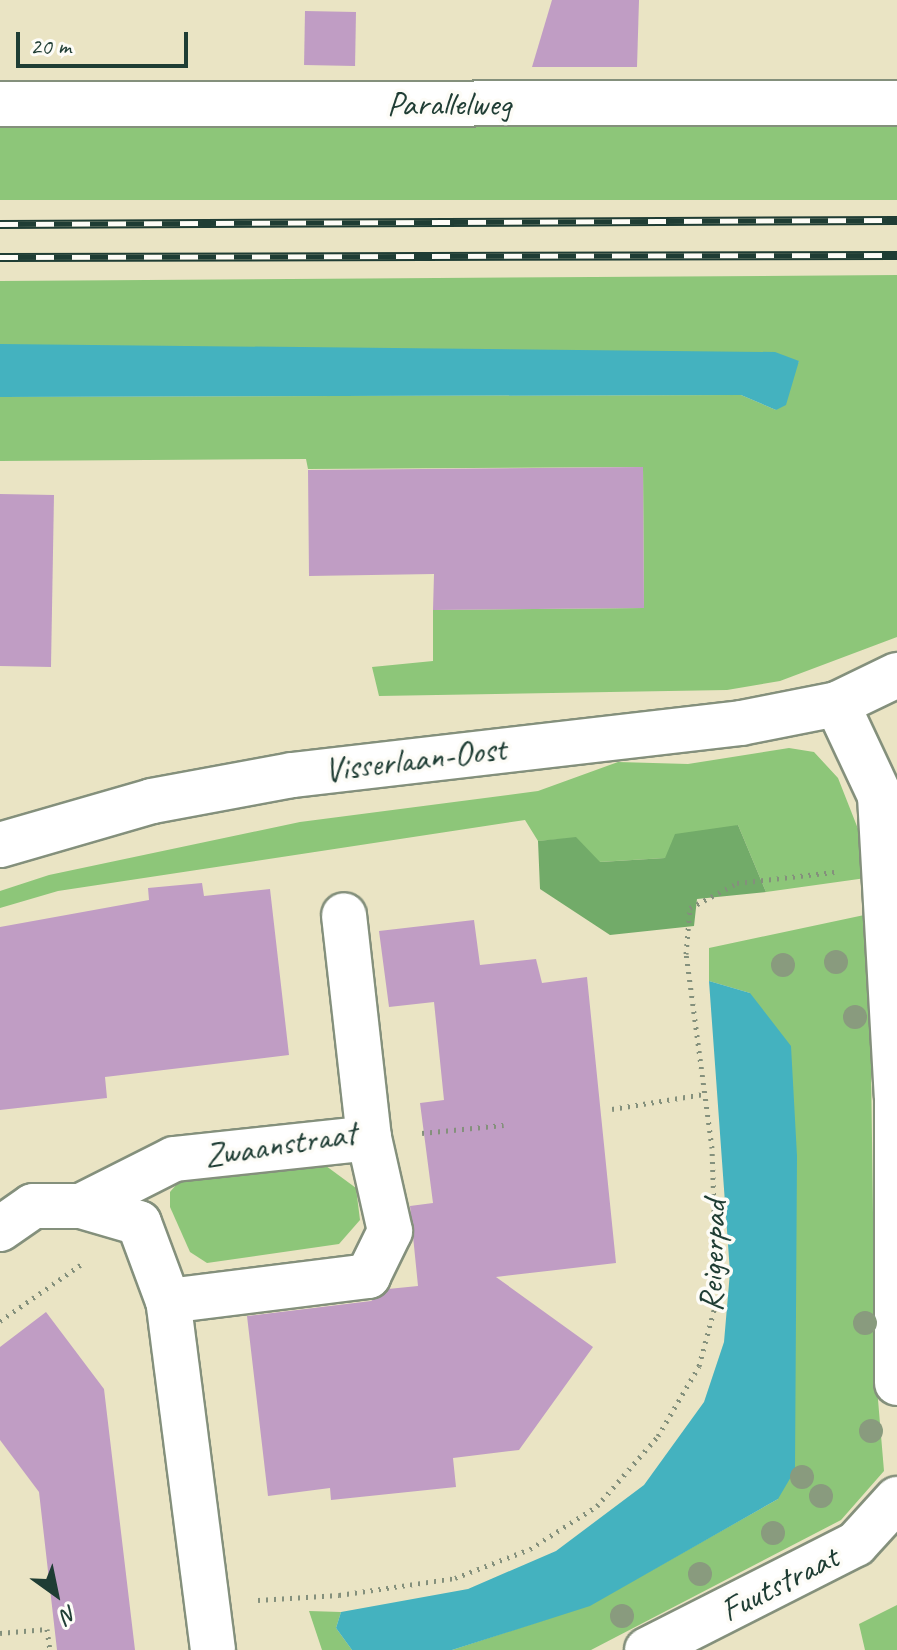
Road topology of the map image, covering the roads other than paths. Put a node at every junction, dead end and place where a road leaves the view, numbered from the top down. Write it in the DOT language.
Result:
graph roads {
  1 [pos="897,103"];
  2 [pos="0,104"];
  3 [pos="897,675"];
  4 [pos="837,704"];
  5 [pos="0,845"];
  6 [pos="344,915"];
  7 [pos="369,1138"];
  8 [pos="81,1206"];
  9 [pos="0,1229"];
  10 [pos="168,1301"];
  11 [pos="897,1383"];
  12 [pos="897,1499"];
  13 [pos="213,1650"];
  14 [pos="647,1650"];
  1 -- 2 [label="street, Parallelweg"];
  3 -- 4 [label="street, Visserlaan-Oost"];
  4 -- 5 [label="street, Visserlaan-Oost"];
  4 -- 11 [label="street"];
  6 -- 7 [label="street, Zwaanstraat"];
  7 -- 8 [label="street, Zwaanstraat"];
  7 -- 10 [label="street"];
  8 -- 9 [label="street, Zwaanstraat"];
  8 -- 10 [label="street, Zwaanstraat"];
  10 -- 13 [label="street"];
  12 -- 14 [label="street, Fuutstraat"];
}
